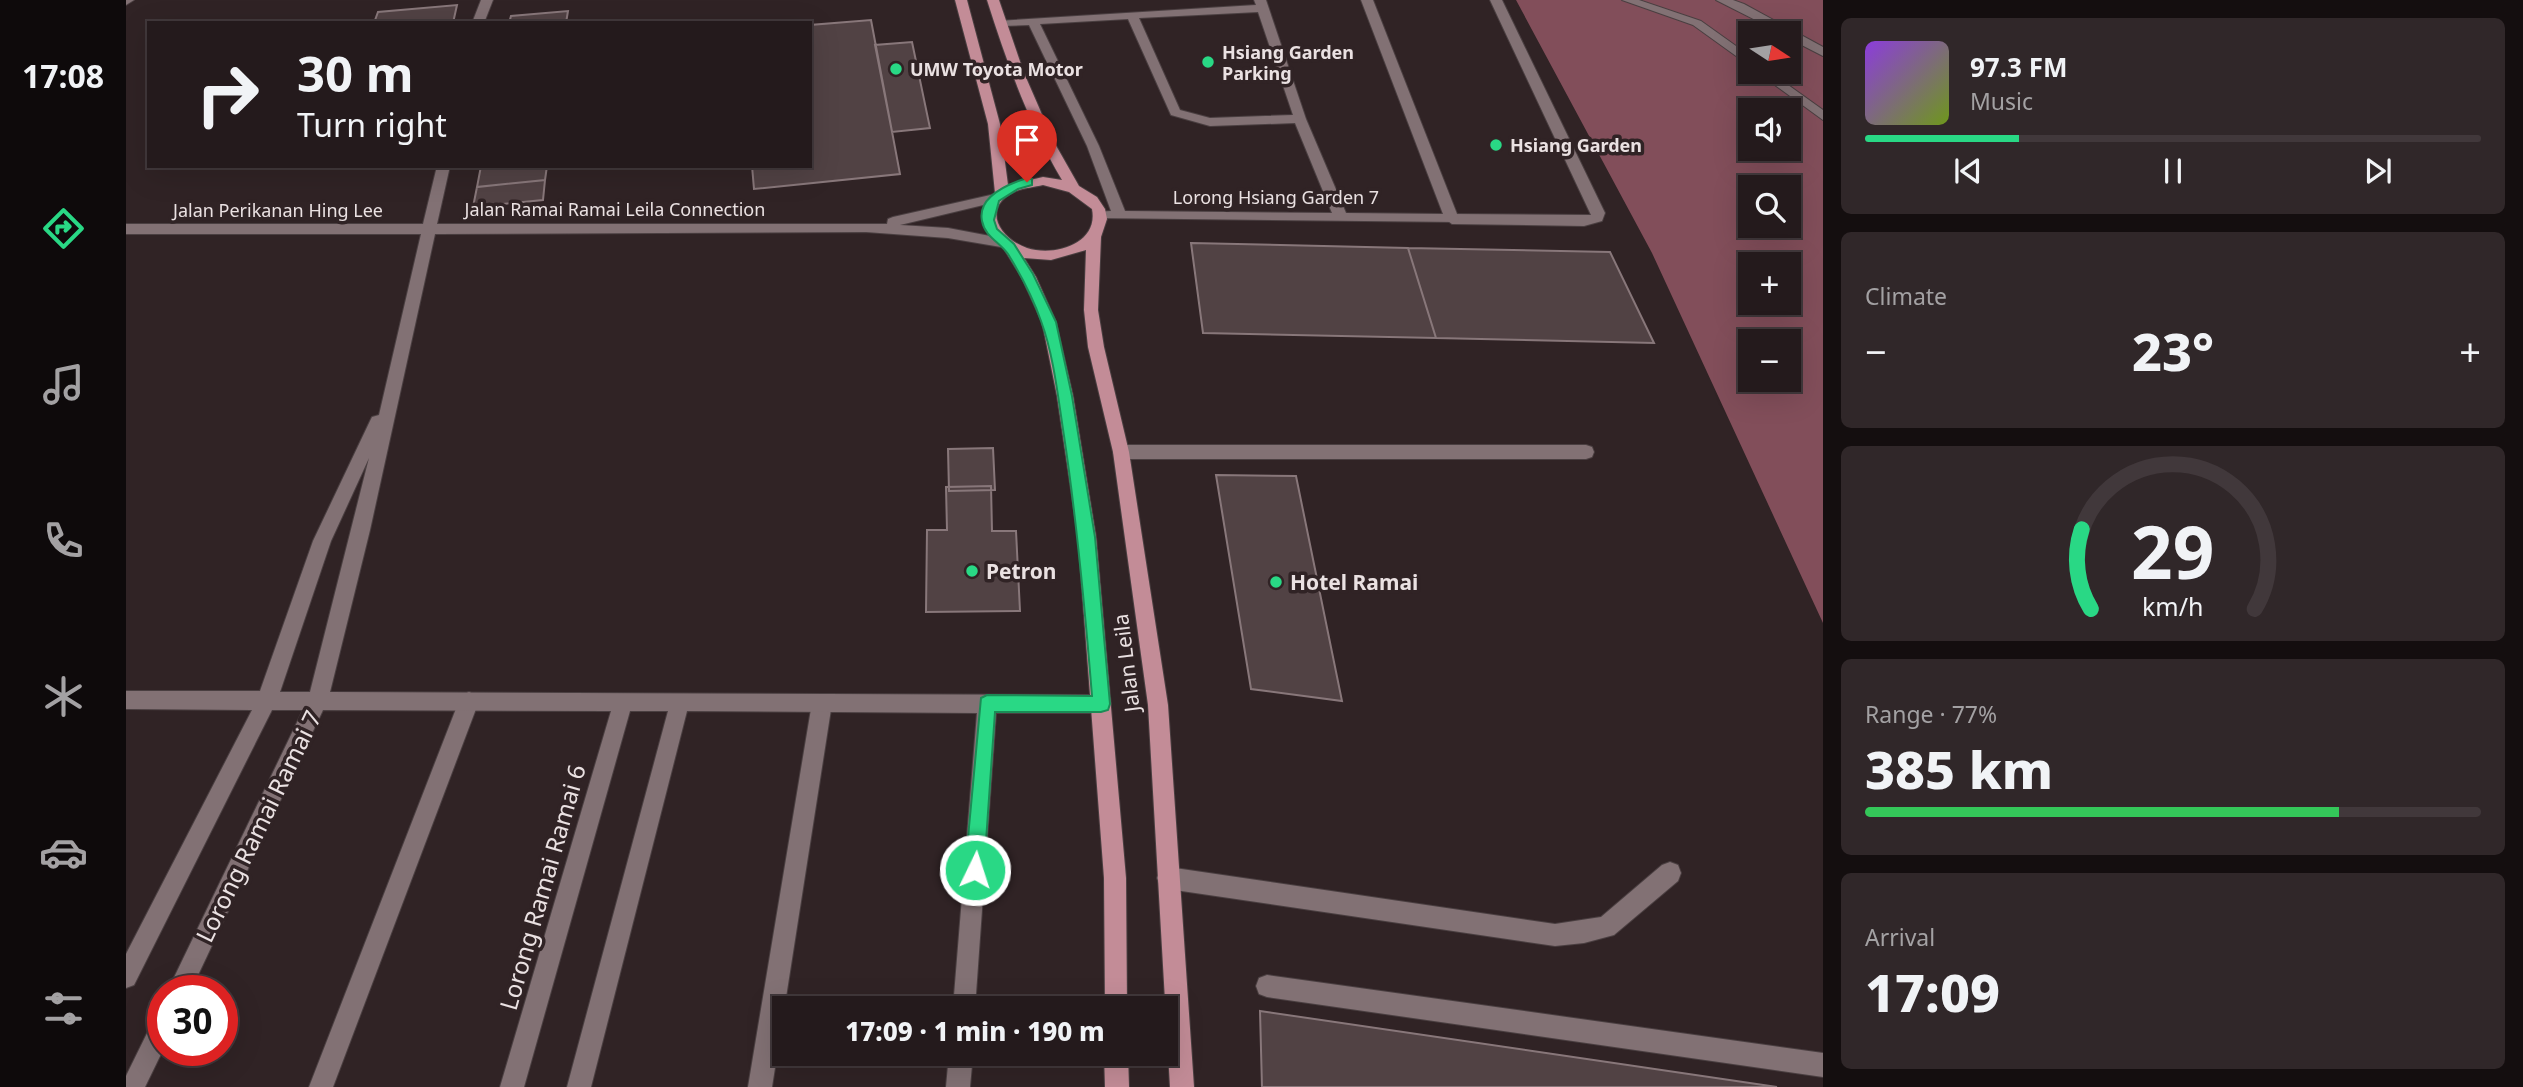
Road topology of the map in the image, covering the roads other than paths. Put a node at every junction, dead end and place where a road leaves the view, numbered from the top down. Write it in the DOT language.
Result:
graph roads {
  1 [pos="961,0"];
  2 [pos="993,0"];
  3 [pos="1367,0"];
  4 [pos="1496,0"];
  5 [pos="1628,0"];
  6 [pos="1722,0"];
  7 [pos="1261,4"];
  8 [pos="1132,15"];
  9 [pos="1033,22"];
  10 [pos="1000,23"];
  11 [pos="1823,52"];
  12 [pos="1738,53"];
  13 [pos="1779,84"];
  14 [pos="1823,116"];
  15 [pos="1300,119"];
  16 [pos="444,168"];
  17 [pos="1073,187"];
  18 [pos="998,196"];
  19 [pos="1100,215"];
  20 [pos="1120,216"];
  21 [pos="1340,216"];
  22 [pos="1452,219"];
  23 [pos="866,227"];
  24 [pos="126,229"];
  25 [pos="429,229"];
  26 [pos="1094,237"];
  27 [pos="1005,244"];
  28 [pos="392,389"];
  29 [pos="1121,452"];
  30 [pos="1586,452"];
  31 [pos="126,700"];
  32 [pos="267,700"];
  33 [pos="318,700"];
  34 [pos="469,701"];
  35 [pos="623,702"];
  36 [pos="680,702"];
  37 [pos="822,703"];
  38 [pos="987,704"];
  39 [pos="1101,704"];
  40 [pos="1670,873"];
  41 [pos="1168,878"];
  42 [pos="186,975"];
  43 [pos="126,977"];
  44 [pos="1267,986"];
  45 [pos="965,996"];
  46 [pos="1116,996"];
  47 [pos="147,1058"];
  48 [pos="1823,1065"];
  49 [pos="960,1066"];
  50 [pos="1116,1066"];
  51 [pos="133,1087"];
  52 [pos="321,1087"];
  53 [pos="512,1087"];
  54 [pos="579,1087"];
  55 [pos="760,1087"];
  56 [pos="958,1087"];
  57 [pos="1117,1087"];
  58 [pos="1182,1087"];
  1 -- 18 [label="main road"];
  2 -- 10 [label="main road"];
  3 -- 22 [label="street"];
  4 -- 22 [label="street, Lorong Hsiang Garden 7"];
  5 -- 12 [label="street"];
  6 -- 11 [label="street"];
  7 -- 8 [label="street"];
  7 -- 15 [label="street"];
  8 -- 9 [label="street"];
  8 -- 15 [label="street"];
  9 -- 10 [label="street"];
  9 -- 20 [label="street"];
  10 -- 17 [label="main road"];
  13 -- 14 [label="street"];
  15 -- 21 [label="street"];
  16 -- 25 [label="street, Jalan Ramai Ramai Leila Connection"];
  17 -- 18 [label="main road"];
  17 -- 19 [label="main road"];
  18 -- 23 [label="street, Jalan Ramai Ramai Leila Connection"];
  18 -- 27 [label="main road"];
  19 -- 20 [label="street, Lorong Hsiang Garden 7"];
  19 -- 26 [label="main road"];
  20 -- 21 [label="street, Lorong Hsiang Garden 7"];
  21 -- 22 [label="street, Lorong Hsiang Garden 7"];
  23 -- 25 [label="street, Jalan Ramai Ramai Leila Connection"];
  23 -- 27 [label="street, Jalan Ramai Ramai Leila Connection"];
  24 -- 25 [label="street, Jalan Perikanan Hing Lee"];
  25 -- 28 [label="street"];
  26 -- 27 [label="main road"];
  26 -- 29 [label="main road, Jalan Leila"];
  27 -- 39 [label="main road, Jalan Leila"];
  28 -- 32 [label="street"];
  28 -- 33 [label="street, Lorong Ramai Ramai 7"];
  29 -- 30 [label="street"];
  29 -- 41 [label="main road, Jalan Leila"];
  31 -- 32 [label="street"];
  32 -- 33 [label="street"];
  32 -- 43 [label="street"];
  33 -- 34 [label="street"];
  33 -- 42 [label="street, Lorong Ramai Ramai 7"];
  34 -- 35 [label="street"];
  34 -- 52 [label="street"];
  35 -- 36 [label="street"];
  35 -- 53 [label="street, Lorong Ramai Ramai 6"];
  36 -- 37 [label="street"];
  36 -- 54 [label="street"];
  37 -- 38 [label="street"];
  37 -- 55 [label="street"];
  38 -- 39 [label="street"];
  38 -- 45 [label="street"];
  39 -- 46 [label="main road, Jalan Leila"];
  40 -- 41 [label="street"];
  41 -- 58 [label="main road, Jalan Leila"];
  44 -- 48 [label="street"];
  47 -- 51 [label="street"];
  49 -- 56 [label="street"];
  50 -- 57 [label="main road"];
}
